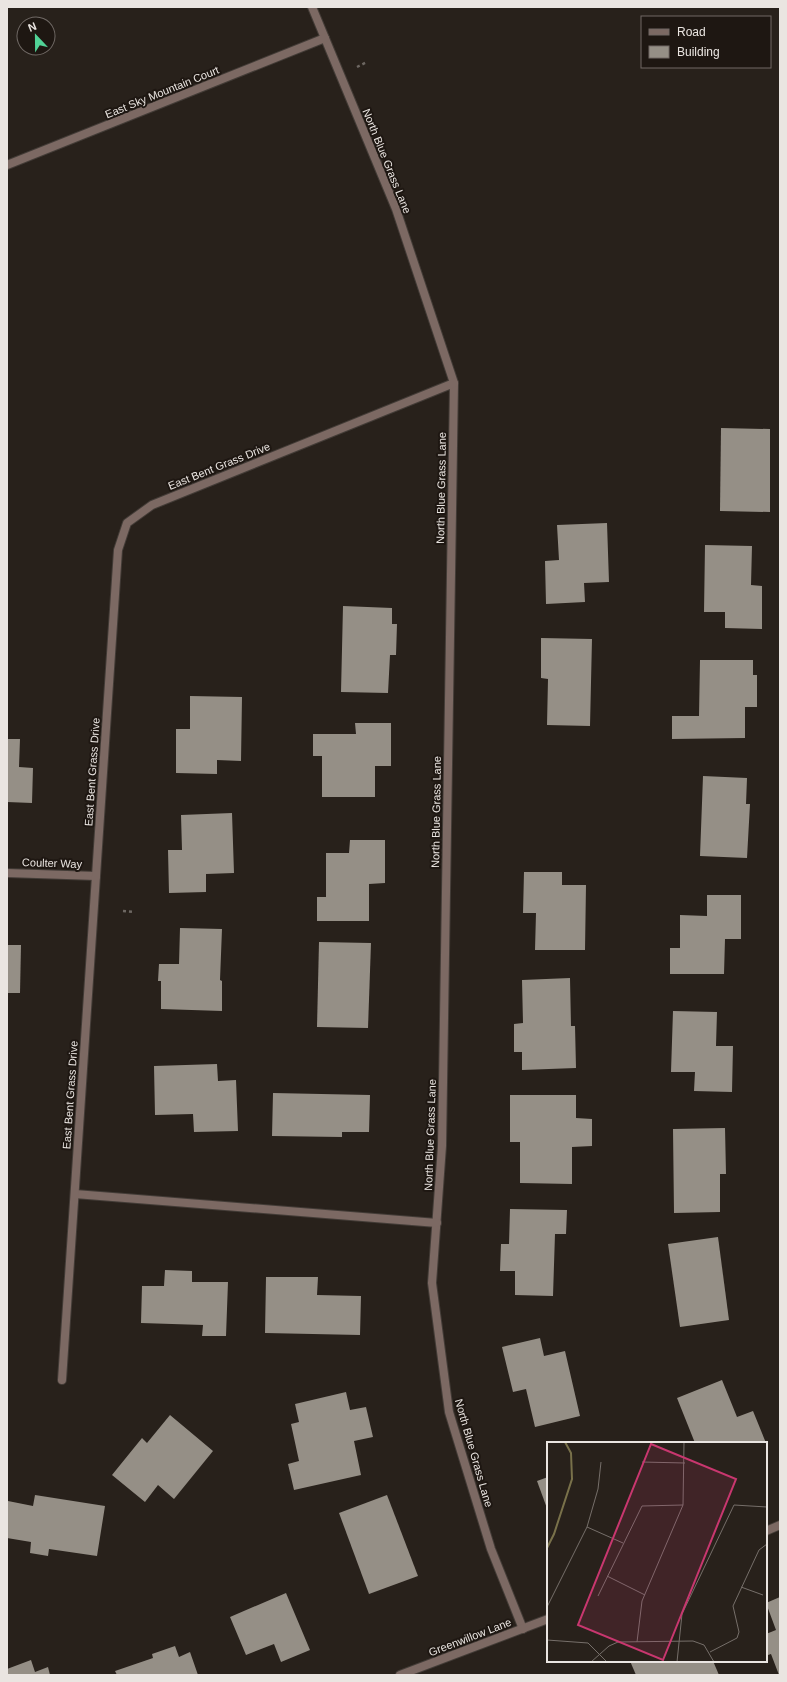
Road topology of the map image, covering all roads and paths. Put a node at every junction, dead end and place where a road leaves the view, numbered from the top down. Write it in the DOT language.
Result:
graph roads {
  1 [pos="312,7"];
  2 [pos="325,38"];
  3 [pos="367,62"];
  4 [pos="357,67"];
  5 [pos="7,165"];
  6 [pos="454,383"];
  7 [pos="7,873"];
  8 [pos="96,876"];
  9 [pos="123,911"];
  10 [pos="134,912"];
  11 [pos="74,1194"];
  12 [pos="437,1223"];
  13 [pos="62,1380"];
  14 [pos="780,1525"];
  15 [pos="767,1531"];
  16 [pos="547,1619"];
  17 [pos="523,1629"];
  18 [pos="400,1675"];
  1 -- 2 [label="street, North Blue Grass Lane"];
  2 -- 5 [label="street, East Sky Mountain Court"];
  2 -- 6 [label="street, North Blue Grass Lane"];
  3 -- 4 [label="path"];
  6 -- 8 [label="street, East Bent Grass Drive"];
  6 -- 12 [label="street, North Blue Grass Lane"];
  7 -- 8 [label="street, Coulter Way"];
  8 -- 11 [label="street, East Bent Grass Drive"];
  9 -- 10 [label="path"];
  11 -- 12 [label="street"];
  11 -- 13 [label="street, East Bent Grass Drive"];
  12 -- 17 [label="street, North Blue Grass Lane"];
  14 -- 15 [label="street"];
  16 -- 17 [label="street, Greenwillow Lane"];
  17 -- 18 [label="street, Greenwillow Lane"];
}
